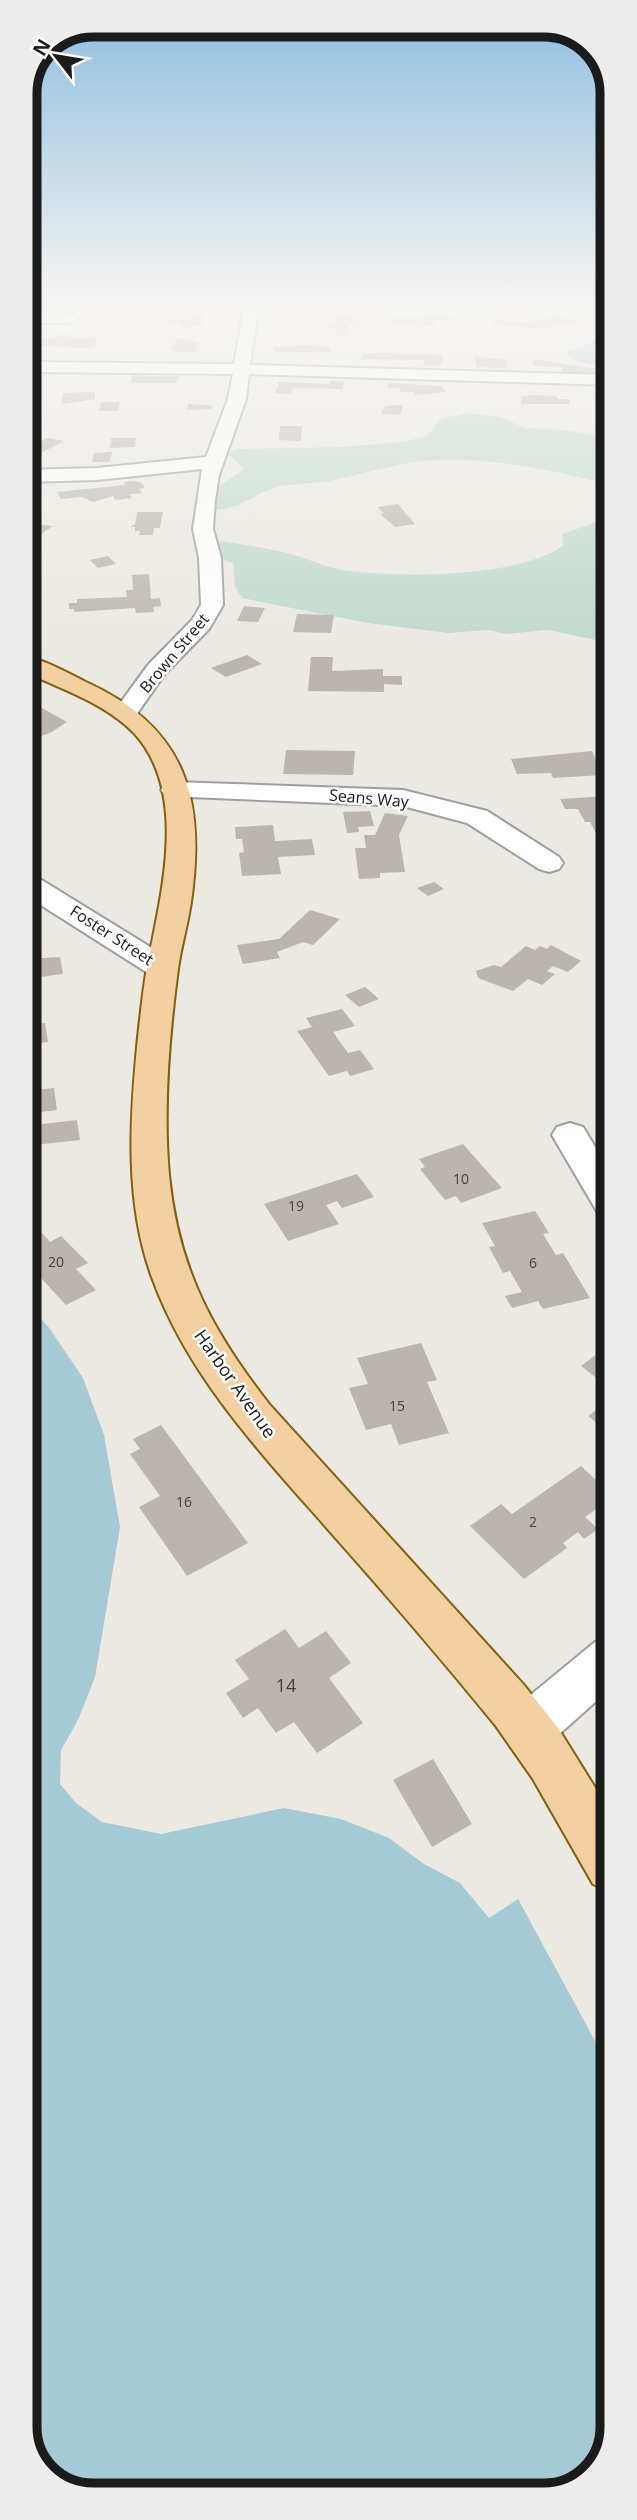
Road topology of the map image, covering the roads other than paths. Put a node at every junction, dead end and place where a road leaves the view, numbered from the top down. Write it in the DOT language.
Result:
graph roads {
  1 [pos="231,420"];
  2 [pos="214,462"];
  3 [pos="37,476"];
  4 [pos="37,669"];
  5 [pos="125,713"];
  6 [pos="174,790"];
  7 [pos="549,863"];
  8 [pos="37,890"];
  9 [pos="162,968"];
  10 [pos="570,1135"];
  11 [pos="600,1186"];
  12 [pos="600,1667"];
  13 [pos="528,1729"];
  14 [pos="600,1845"];
  1 -- 2 [label="street, Brown Street"];
  2 -- 3 [label="street"];
  2 -- 5 [label="street, Brown Street"];
  4 -- 5 [label="main road, Harbor Avenue"];
  5 -- 6 [label="main road, Harbor Avenue"];
  6 -- 7 [label="street, Seans Way"];
  6 -- 9 [label="main road, Harbor Avenue"];
  8 -- 9 [label="street, Foster Street"];
  9 -- 13 [label="main road, Harbor Avenue"];
  10 -- 11 [label="street"];
  12 -- 13 [label="street"];
  13 -- 14 [label="main road, Harbor Avenue"];
}
